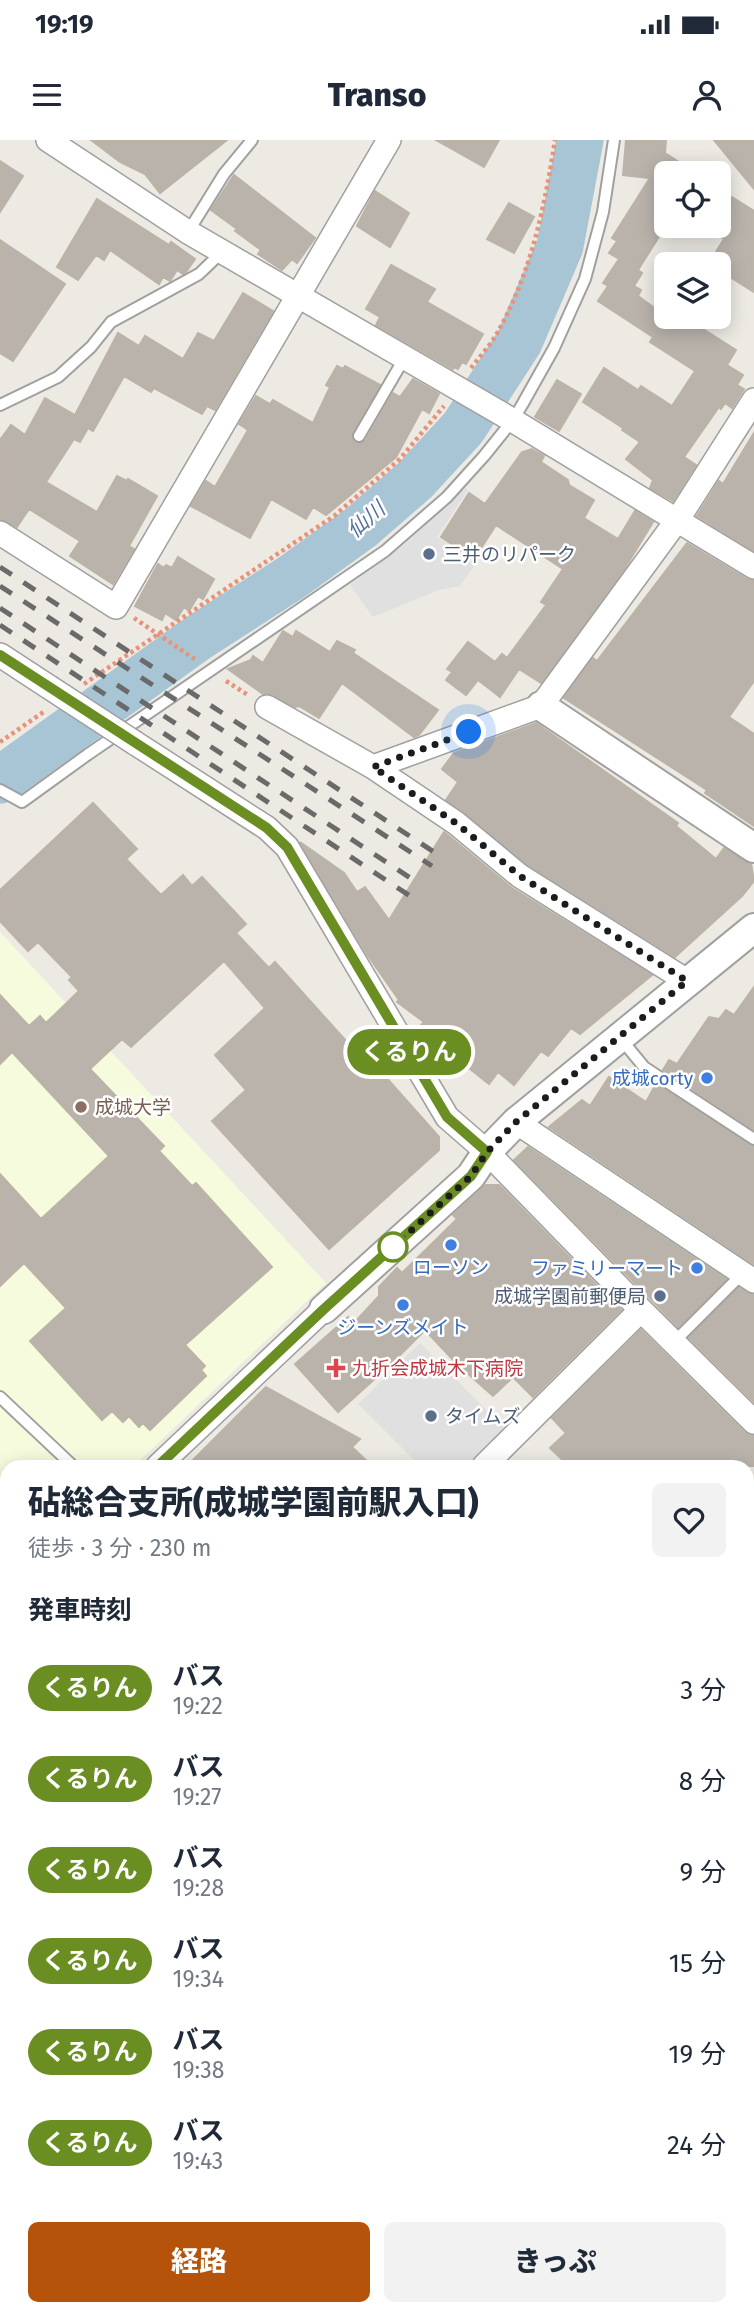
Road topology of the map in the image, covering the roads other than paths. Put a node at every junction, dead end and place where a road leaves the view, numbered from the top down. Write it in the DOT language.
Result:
graph roads {
  1 [pos="48,140"];
  2 [pos="252,140"];
  3 [pos="388,140"];
  4 [pos="614,140"];
  5 [pos="188,232"];
  6 [pos="222,252"];
  7 [pos="298,295"];
  8 [pos="405,358"];
  9 [pos="754,400"];
  10 [pos="0,405"];
  11 [pos="508,417"];
  12 [pos="359,436"];
  13 [pos="678,519"];
  14 [pos="0,533"];
  15 [pos="754,566"];
  16 [pos="0,655"];
  17 [pos="541,705"];
  18 [pos="267,707"];
  19 [pos="373,767"];
  20 [pos="0,790"];
  21 [pos="754,848"];
  22 [pos="754,928"];
  23 [pos="687,981"];
  24 [pos="619,1037"];
  25 [pos="516,1122"];
  26 [pos="754,1139"];
  27 [pos="487,1152"];
  28 [pos="748,1277"];
  29 [pos="324,1309"];
  30 [pos="641,1310"];
  31 [pos="674,1342"];
  32 [pos="0,1397"];
  33 [pos="754,1422"];
  34 [pos="67,1460"];
  35 [pos="164,1460"];
  36 [pos="490,1460"];
  1 -- 5 [label="street"];
  2 -- 5 [label="lane"];
  3 -- 7 [label="street"];
  4 -- 11 [label="lane"];
  5 -- 6 [label="street"];
  6 -- 7 [label="street"];
  6 -- 10 [label="lane"];
  7 -- 8 [label="street"];
  7 -- 14 [label="street"];
  8 -- 11 [label="street"];
  8 -- 12 [label="lane"];
  9 -- 13 [label="street"];
  11 -- 13 [label="street"];
  11 -- 20 [label="lane"];
  13 -- 15 [label="street"];
  13 -- 17 [label="street"];
  16 -- 27 [label="street, bridge"];
  17 -- 19 [label="street"];
  17 -- 21 [label="street"];
  18 -- 19 [label="street"];
  19 -- 23 [label="street"];
  22 -- 23 [label="street"];
  23 -- 24 [label="street"];
  24 -- 25 [label="street"];
  24 -- 26 [label="lane"];
  25 -- 27 [label="street"];
  25 -- 28 [label="street"];
  27 -- 29 [label="street"];
  27 -- 30 [label="street"];
  28 -- 31 [label="lane"];
  29 -- 35 [label="street"];
  30 -- 31 [label="street"];
  30 -- 36 [label="street"];
  31 -- 33 [label="street"];
  32 -- 34 [label="lane"];
}
